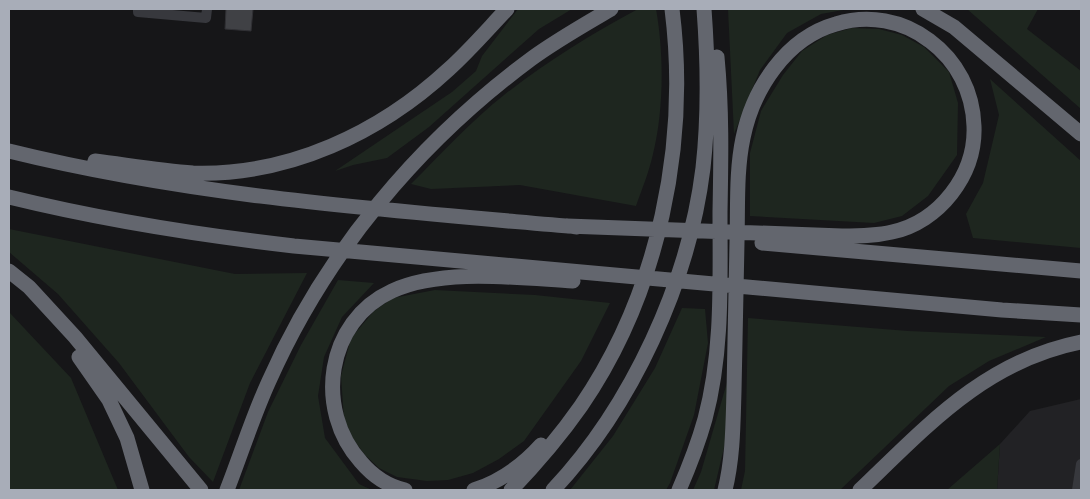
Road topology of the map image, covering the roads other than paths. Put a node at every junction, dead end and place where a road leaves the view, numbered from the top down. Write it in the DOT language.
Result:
graph roads {
  1 [pos="138,9"];
  2 [pos="207,9"];
  3 [pos="507,9"];
  4 [pos="612,9"];
  5 [pos="672,9"];
  6 [pos="704,9"];
  7 [pos="709,9"];
  8 [pos="923,9"];
  9 [pos="937,9"];
  10 [pos="993,59"];
  11 [pos="1081,134"];
  12 [pos="9,150"];
  13 [pos="9,197"];
  14 [pos="567,226"];
  15 [pos="9,271"];
  16 [pos="1081,271"];
  17 [pos="28,287"];
  18 [pos="823,293"];
  19 [pos="1081,316"];
  20 [pos="1081,342"];
  21 [pos="605,364"];
  22 [pos="1081,464"];
  23 [pos="228,487"];
  24 [pos="142,490"];
  25 [pos="200,490"];
  26 [pos="405,490"];
  27 [pos="474,490"];
  28 [pos="511,490"];
  29 [pos="554,490"];
  30 [pos="679,490"];
  31 [pos="725,490"];
  32 [pos="860,490"];
  33 [pos="1077,490"];
  1 -- 2 [label="lane"];
  3 -- 12 [label="highway"];
  4 -- 23 [label="highway"];
  5 -- 21 [label="highway"];
  6 -- 29 [label="highway"];
  7 -- 30 [label="highway"];
  8 -- 10 [label="highway"];
  9 -- 10 [label="highway"];
  10 -- 11 [label="highway"];
  12 -- 14 [label="highway"];
  13 -- 18 [label="highway"];
  14 -- 16 [label="highway"];
  14 -- 31 [label="highway"];
  15 -- 17 [label="highway"];
  17 -- 24 [label="highway"];
  17 -- 25 [label="highway"];
  18 -- 19 [label="highway"];
  18 -- 26 [label="highway"];
  20 -- 32 [label="highway"];
  21 -- 27 [label="highway"];
  21 -- 28 [label="highway"];
  22 -- 33 [label="lane"];
}
